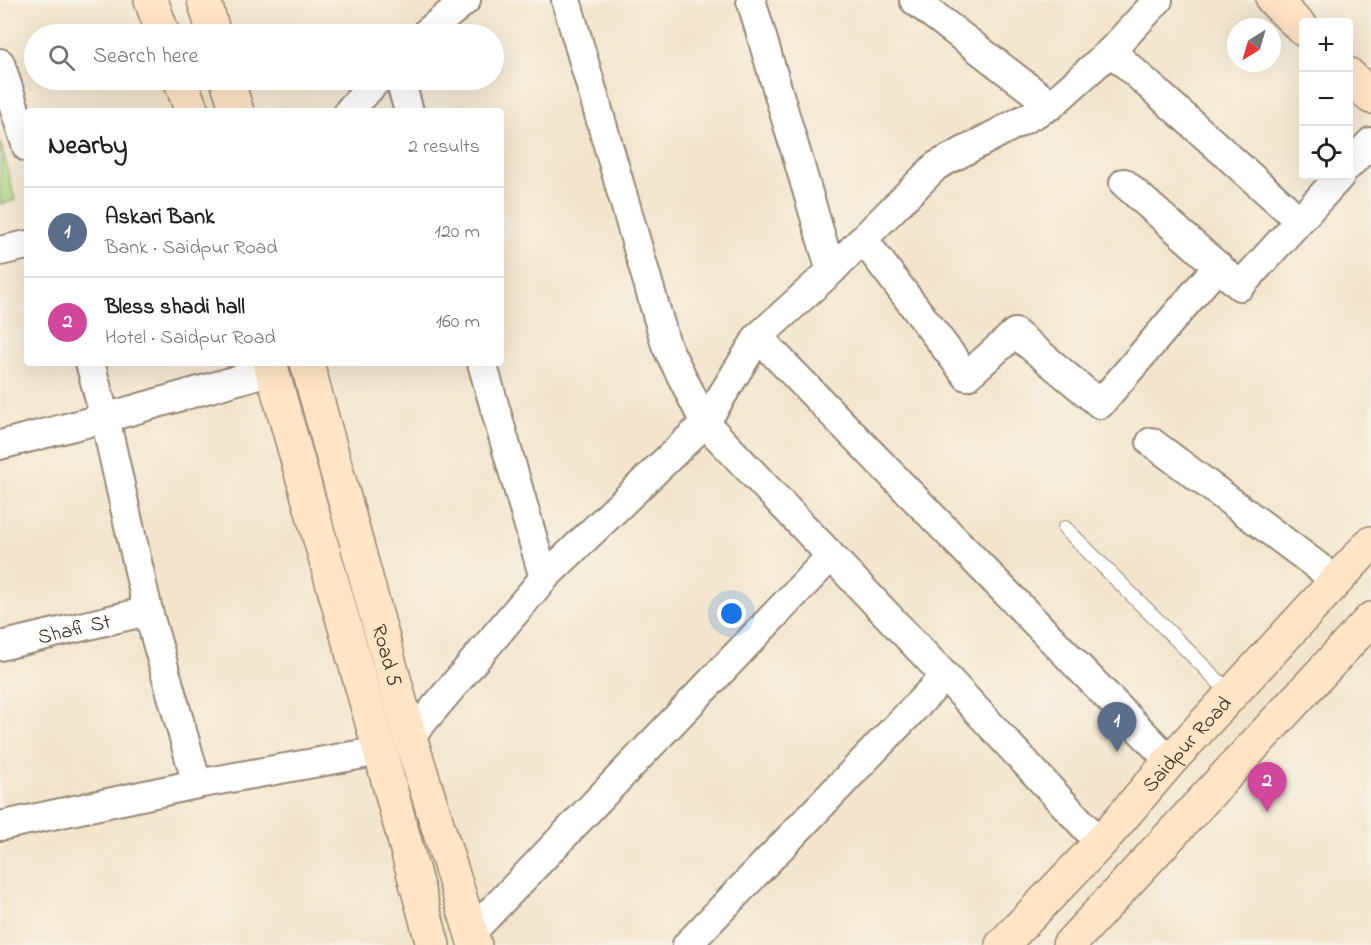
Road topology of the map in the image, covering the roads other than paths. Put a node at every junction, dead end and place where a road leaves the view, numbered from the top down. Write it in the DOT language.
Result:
graph roads {
  1 [pos="151,0"];
  2 [pos="204,0"];
  3 [pos="466,0"];
  4 [pos="567,0"];
  5 [pos="751,0"];
  6 [pos="914,0"];
  7 [pos="1158,0"];
  8 [pos="1274,0"];
  9 [pos="160,24"];
  10 [pos="211,24"];
  11 [pos="437,24"];
  12 [pos="1299,25"];
  13 [pos="1111,51"];
  14 [pos="0,63"];
  15 [pos="1353,79"];
  16 [pos="184,90"];
  17 [pos="230,90"];
  18 [pos="368,90"];
  19 [pos="403,90"];
  20 [pos="1371,97"];
  21 [pos="1051,105"];
  22 [pos="191,108"];
  23 [pos="236,108"];
  24 [pos="352,108"];
  25 [pos="408,108"];
  26 [pos="24,138"];
  27 [pos="1371,142"];
  28 [pos="1353,161"];
  29 [pos="1336,180"];
  30 [pos="1124,183"];
  31 [pos="1299,220"];
  32 [pos="863,238"];
  33 [pos="24,246"];
  34 [pos="0,251"];
  35 [pos="1218,266"];
  36 [pos="831,271"];
  37 [pos="758,338"];
  38 [pos="91,366"];
  39 [pos="308,366"];
  40 [pos="483,366"];
  41 [pos="271,367"];
  42 [pos="105,418"];
  43 [pos="705,423"];
  44 [pos="1152,442"];
  45 [pos="0,445"];
  46 [pos="1065,528"];
  47 [pos="1371,543"];
  48 [pos="830,557"];
  49 [pos="544,578"];
  50 [pos="1336,580"];
  51 [pos="148,611"];
  52 [pos="1371,619"];
  53 [pos="0,646"];
  54 [pos="945,676"];
  55 [pos="1232,694"];
  56 [pos="410,737"];
  57 [pos="380,751"];
  58 [pos="1170,761"];
  59 [pos="197,784"];
  60 [pos="0,826"];
  61 [pos="1100,843"];
  62 [pos="473,939"];
  63 [pos="433,945"];
  64 [pos="687,945"];
  65 [pos="1002,945"];
  66 [pos="1069,945"];
  1 -- 9 [label="main road"];
  2 -- 10 [label="main road"];
  3 -- 11 [label="street"];
  4 -- 43 [label="street"];
  5 -- 36 [label="street"];
  6 -- 21 [label="street"];
  7 -- 13 [label="street"];
  8 -- 12 [label="main road"];
  13 -- 21 [label="street"];
  13 -- 31 [label="street"];
  14 -- 26 [label="street"];
  15 -- 20 [label="main road"];
  16 -- 22 [label="main road"];
  17 -- 23 [label="main road"];
  18 -- 24 [label="street"];
  19 -- 25 [label="street"];
  21 -- 32 [label="street"];
  27 -- 28 [label="street"];
  29 -- 31 [label="street"];
  30 -- 35 [label="street"];
  31 -- 35 [label="street"];
  32 -- 35 [label="street"];
  32 -- 36 [label="street"];
  33 -- 34 [label="street"];
  36 -- 37 [label="street"];
  37 -- 43 [label="street"];
  37 -- 58 [label="street"];
  38 -- 42 [label="street"];
  39 -- 56 [label="main road, Road 5"];
  40 -- 49 [label="street"];
  41 -- 42 [label="street"];
  41 -- 57 [label="main road, Road 5"];
  42 -- 45 [label="street"];
  42 -- 51 [label="street"];
  43 -- 48 [label="street"];
  43 -- 49 [label="street"];
  44 -- 50 [label="street"];
  46 -- 55 [label="lane"];
  47 -- 50 [label="main road, Saidpur Road"];
  48 -- 54 [label="street"];
  48 -- 62 [label="street"];
  49 -- 56 [label="street"];
  50 -- 55 [label="main road, Saidpur Road"];
  51 -- 53 [label="street, Shafi St"];
  51 -- 59 [label="street"];
  52 -- 66 [label="main road"];
  54 -- 61 [label="street"];
  54 -- 64 [label="street"];
  55 -- 58 [label="main road, Saidpur Road"];
  56 -- 62 [label="main road, Road 5"];
  57 -- 59 [label="street"];
  57 -- 63 [label="main road, Road 5"];
  58 -- 61 [label="main road, Saidpur Road"];
  59 -- 60 [label="street"];
  61 -- 65 [label="main road, Saidpur Road"];
}
